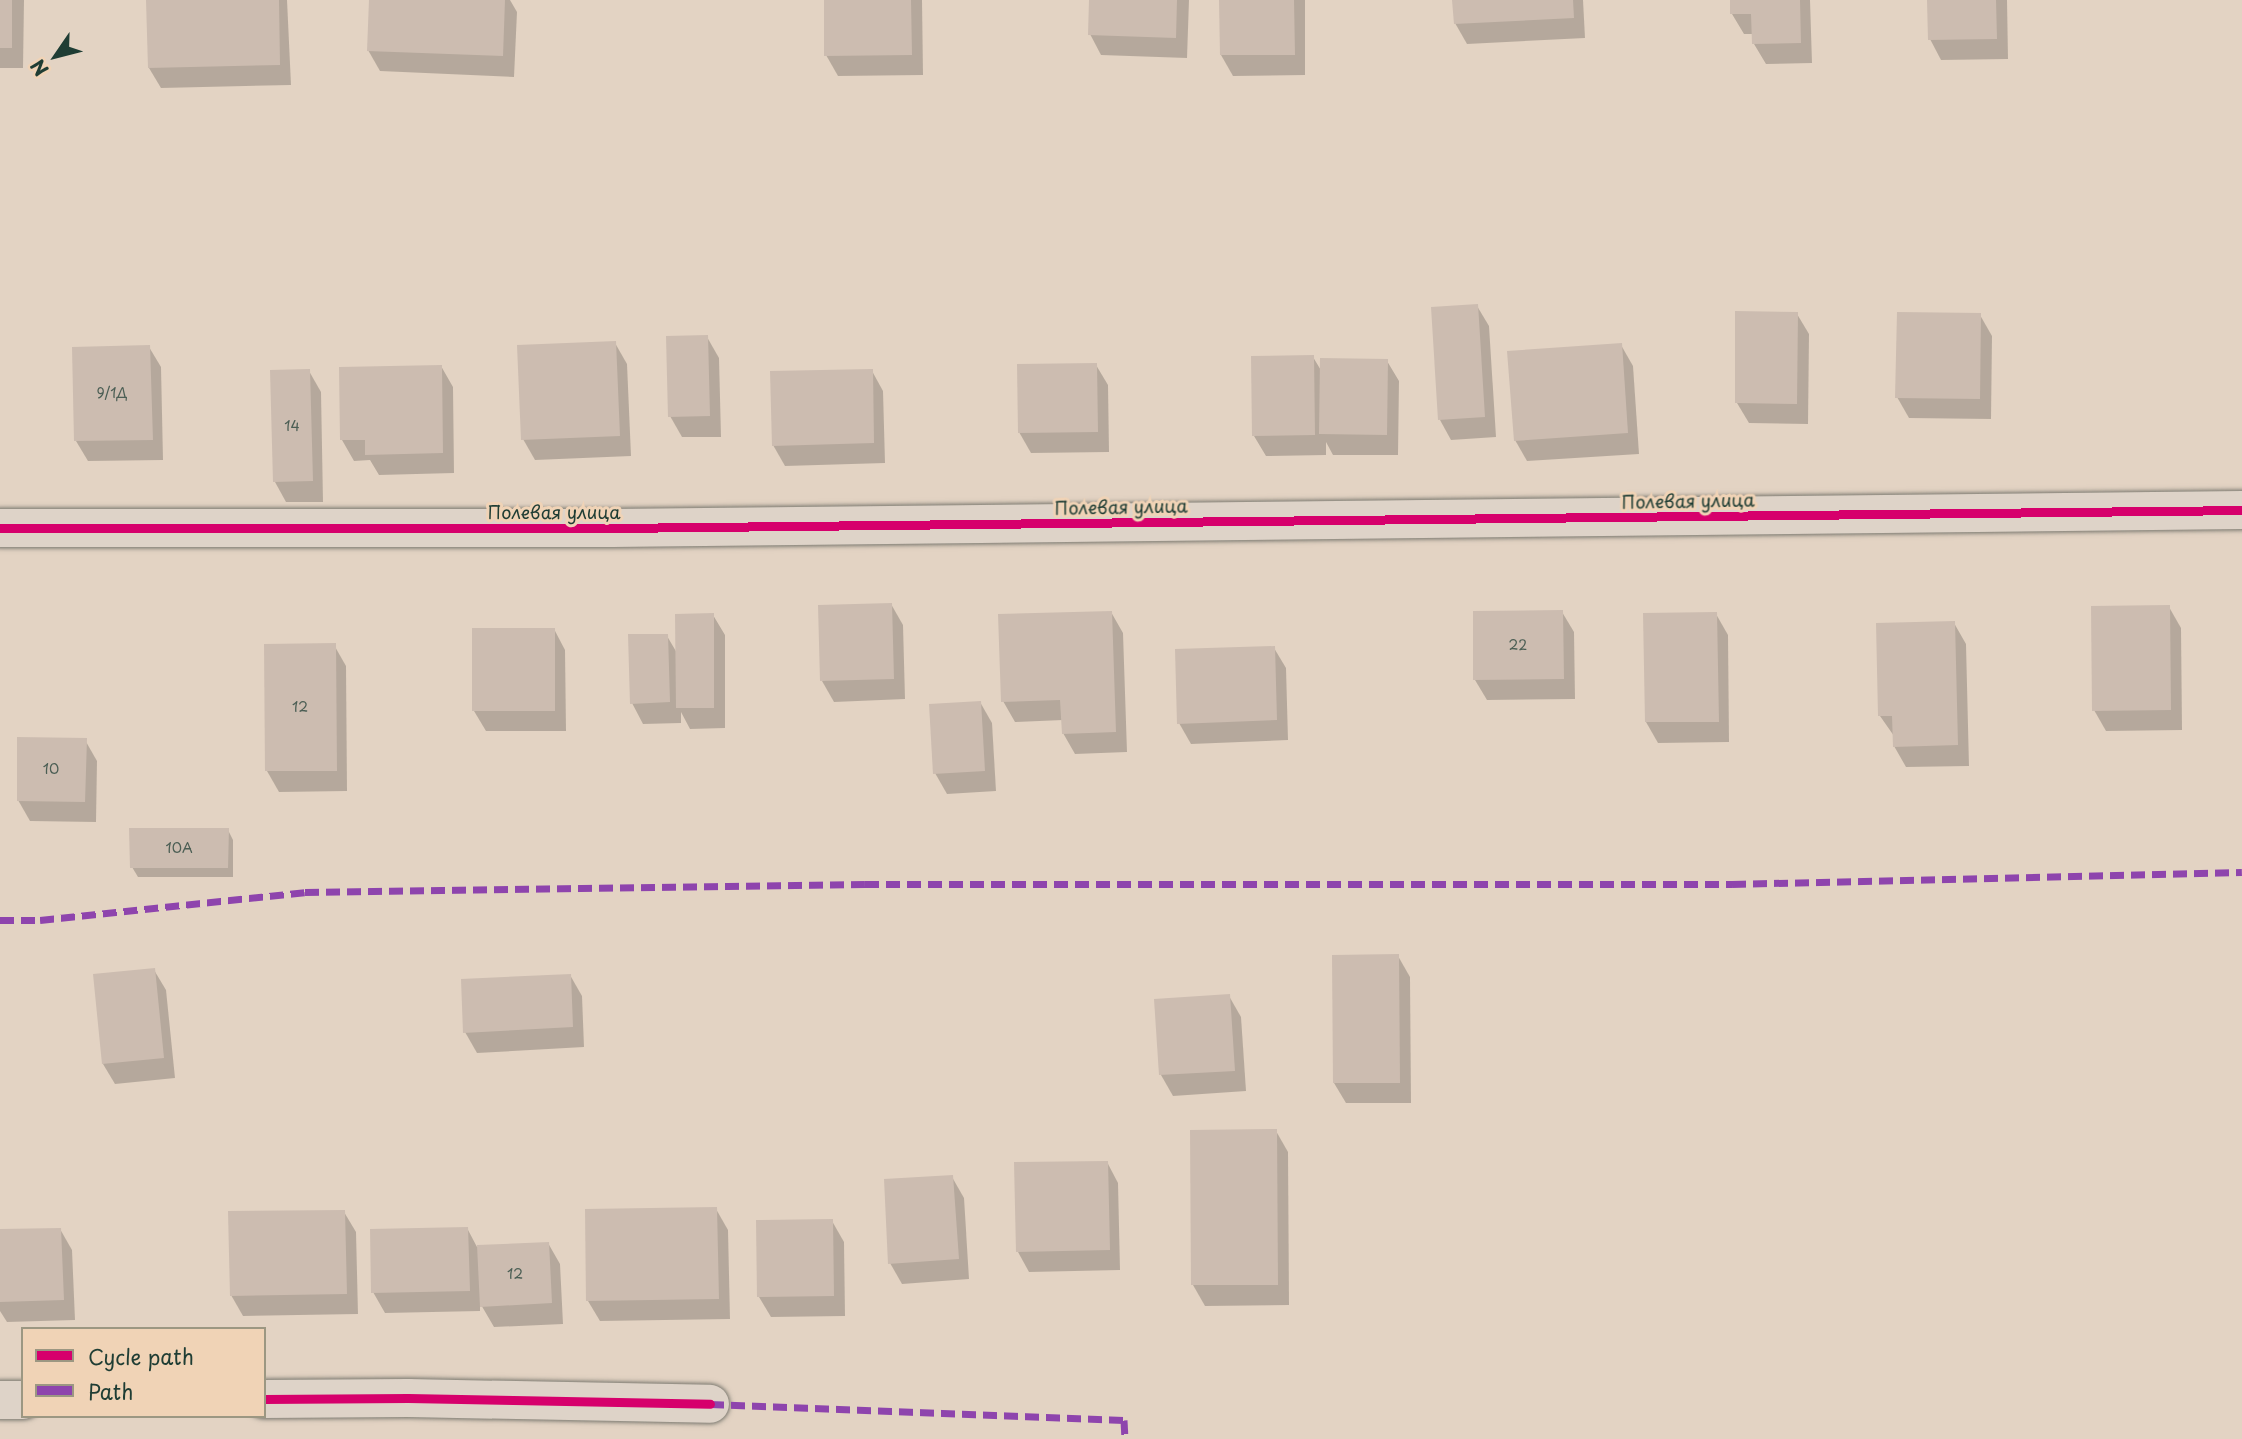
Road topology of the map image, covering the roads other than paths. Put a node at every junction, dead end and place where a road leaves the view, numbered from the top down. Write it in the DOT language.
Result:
graph roads {
  1 [pos="2242,510"];
  2 [pos="0,528"];
  3 [pos="266,1399"];
  4 [pos="0,1400"];
  5 [pos="21,1400"];
  6 [pos="709,1404"];
  1 -- 2 [label="street, Полевая улица"];
  3 -- 6 [label="street"];
  4 -- 5 [label="street"];
}
